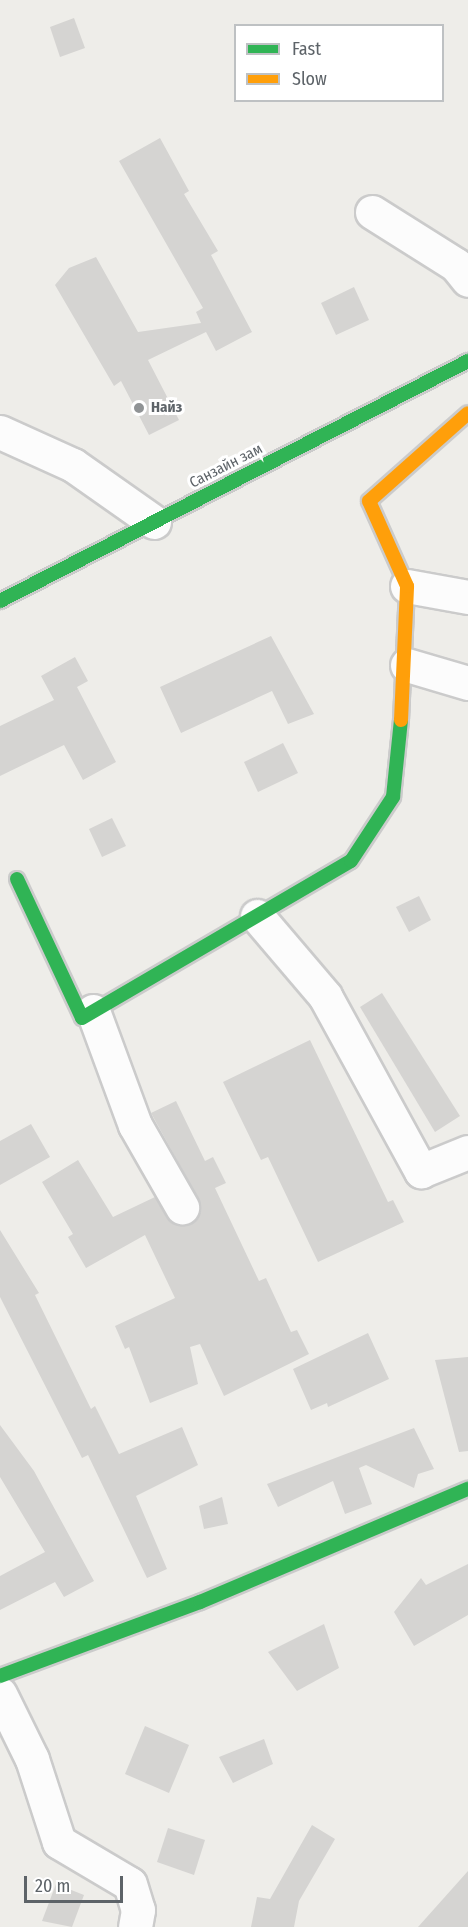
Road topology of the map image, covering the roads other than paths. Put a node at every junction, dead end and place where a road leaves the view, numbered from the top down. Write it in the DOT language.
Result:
graph roads {
  1 [pos="372,212"];
  2 [pos="468,280"];
  3 [pos="468,361"];
  4 [pos="468,413"];
  5 [pos="0,432"];
  6 [pos="154,522"];
  7 [pos="407,586"];
  8 [pos="468,597"];
  9 [pos="0,601"];
  10 [pos="407,665"];
  11 [pos="468,683"];
  12 [pos="17,879"];
  13 [pos="257,916"];
  14 [pos="93,1011"];
  15 [pos="468,1152"];
  16 [pos="182,1207"];
  17 [pos="468,1489"];
  18 [pos="0,1676"];
  19 [pos="0,1694"];
  20 [pos="135,1927"];
  1 -- 2 [label="street"];
  3 -- 6 [label="street, Санзайн зам"];
  4 -- 7 [label="street"];
  5 -- 6 [label="street"];
  6 -- 9 [label="street, Санзайн зам"];
  7 -- 8 [label="street"];
  7 -- 10 [label="street"];
  10 -- 11 [label="street"];
  10 -- 13 [label="street"];
  12 -- 14 [label="street"];
  13 -- 14 [label="street"];
  13 -- 15 [label="street"];
  14 -- 16 [label="street"];
  17 -- 18 [label="street"];
  19 -- 20 [label="street"];
}
